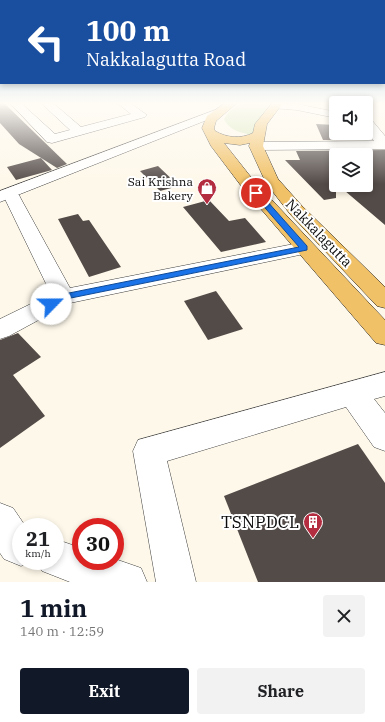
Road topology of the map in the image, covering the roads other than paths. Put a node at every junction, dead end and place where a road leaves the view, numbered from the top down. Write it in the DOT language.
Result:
graph roads {
  1 [pos="43,130"];
  2 [pos="86,130"];
  3 [pos="170,130"];
  4 [pos="260,130"];
  5 [pos="375,130"];
  6 [pos="79,132"];
  7 [pos="211,132"];
  8 [pos="257,141"];
  9 [pos="385,141"];
  10 [pos="385,145"];
  11 [pos="4,196"];
  12 [pos="304,248"];
  13 [pos="64,297"];
  14 [pos="385,300"];
  15 [pos="0,330"];
  16 [pos="385,336"];
  17 [pos="385,384"];
  18 [pos="352,393"];
  19 [pos="385,437"];
  20 [pos="0,521"];
  21 [pos="12,539"];
  22 [pos="64,561"];
  23 [pos="127,582"];
  24 [pos="176,582"];
  1 -- 6 [label="street"];
  2 -- 6 [label="street"];
  3 -- 11 [label="street"];
  4 -- 8 [label="main road"];
  5 -- 9 [label="street"];
  7 -- 8 [label="main road"];
  7 -- 11 [label="street"];
  7 -- 12 [label="main road"];
  8 -- 10 [label="street"];
  8 -- 14 [label="main road, Nakkalagutta"];
  11 -- 13 [label="street"];
  12 -- 13 [label="street"];
  12 -- 16 [label="main road"];
  13 -- 15 [label="street"];
  17 -- 18 [label="street"];
  18 -- 19 [label="street"];
  18 -- 24 [label="street"];
  20 -- 21 [label="street"];
  22 -- 23 [label="street"];
}
